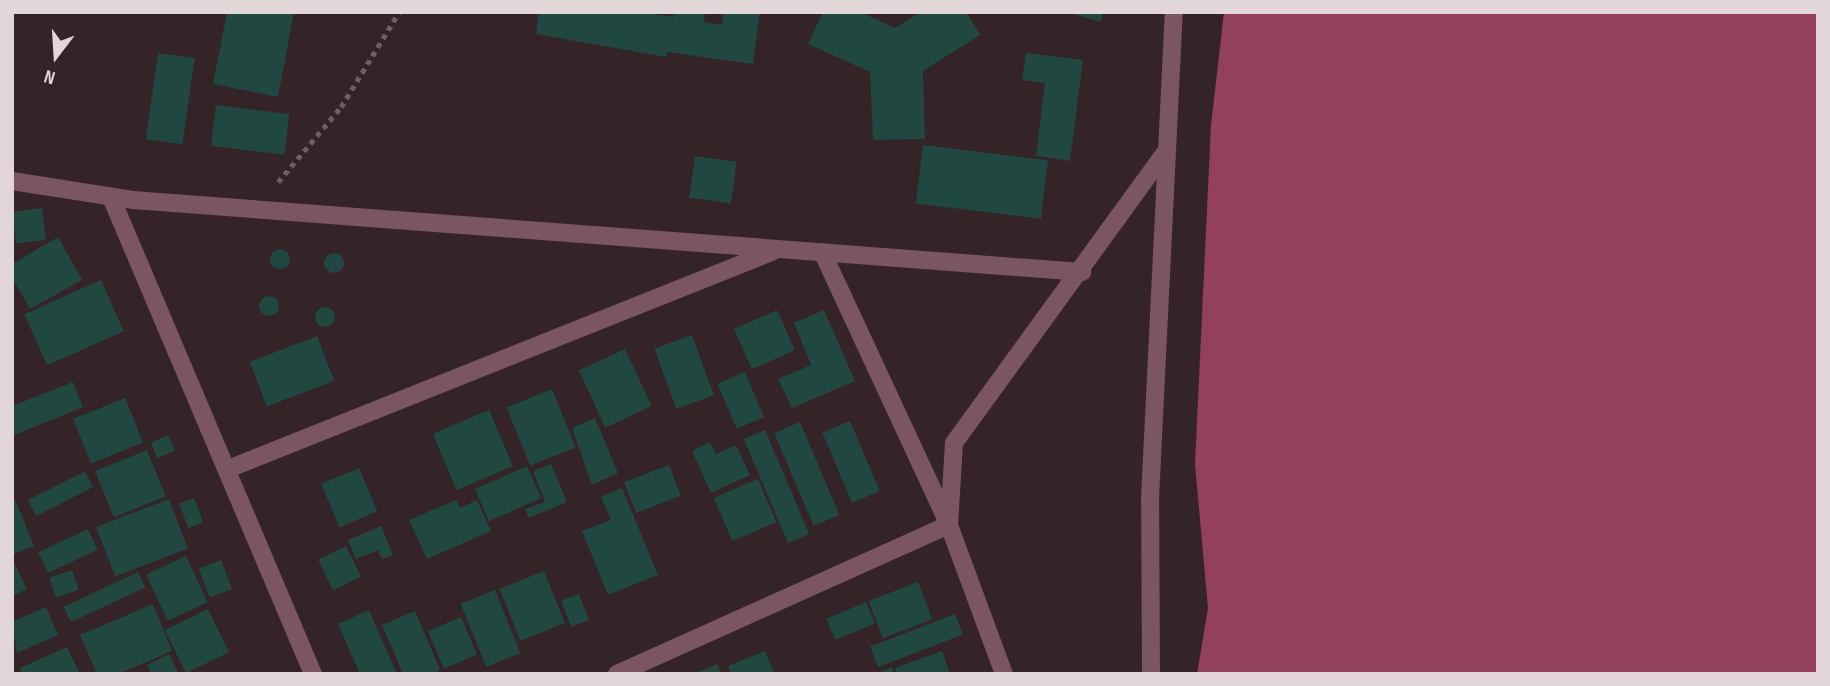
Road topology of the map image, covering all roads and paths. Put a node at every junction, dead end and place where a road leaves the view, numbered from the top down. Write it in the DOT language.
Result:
graph roads {
  1 [pos="399,12"];
  2 [pos="1174,12"];
  3 [pos="1164,154"];
  4 [pos="12,181"];
  5 [pos="110,197"];
  6 [pos="256,210"];
  7 [pos="779,248"];
  8 [pos="822,252"];
  9 [pos="1082,272"];
  10 [pos="228,469"];
  11 [pos="949,525"];
  12 [pos="313,674"];
  13 [pos="617,674"];
  14 [pos="1004,674"];
  15 [pos="1151,674"];
  1 -- 6 [label="path"];
  2 -- 3 [label="street"];
  3 -- 9 [label="street"];
  3 -- 15 [label="street"];
  4 -- 5 [label="street"];
  5 -- 6 [label="street"];
  5 -- 10 [label="street"];
  6 -- 7 [label="street"];
  7 -- 8 [label="street"];
  7 -- 10 [label="street"];
  8 -- 9 [label="street"];
  8 -- 11 [label="street"];
  9 -- 11 [label="street"];
  10 -- 12 [label="street"];
  11 -- 13 [label="street"];
  11 -- 14 [label="street"];
}
